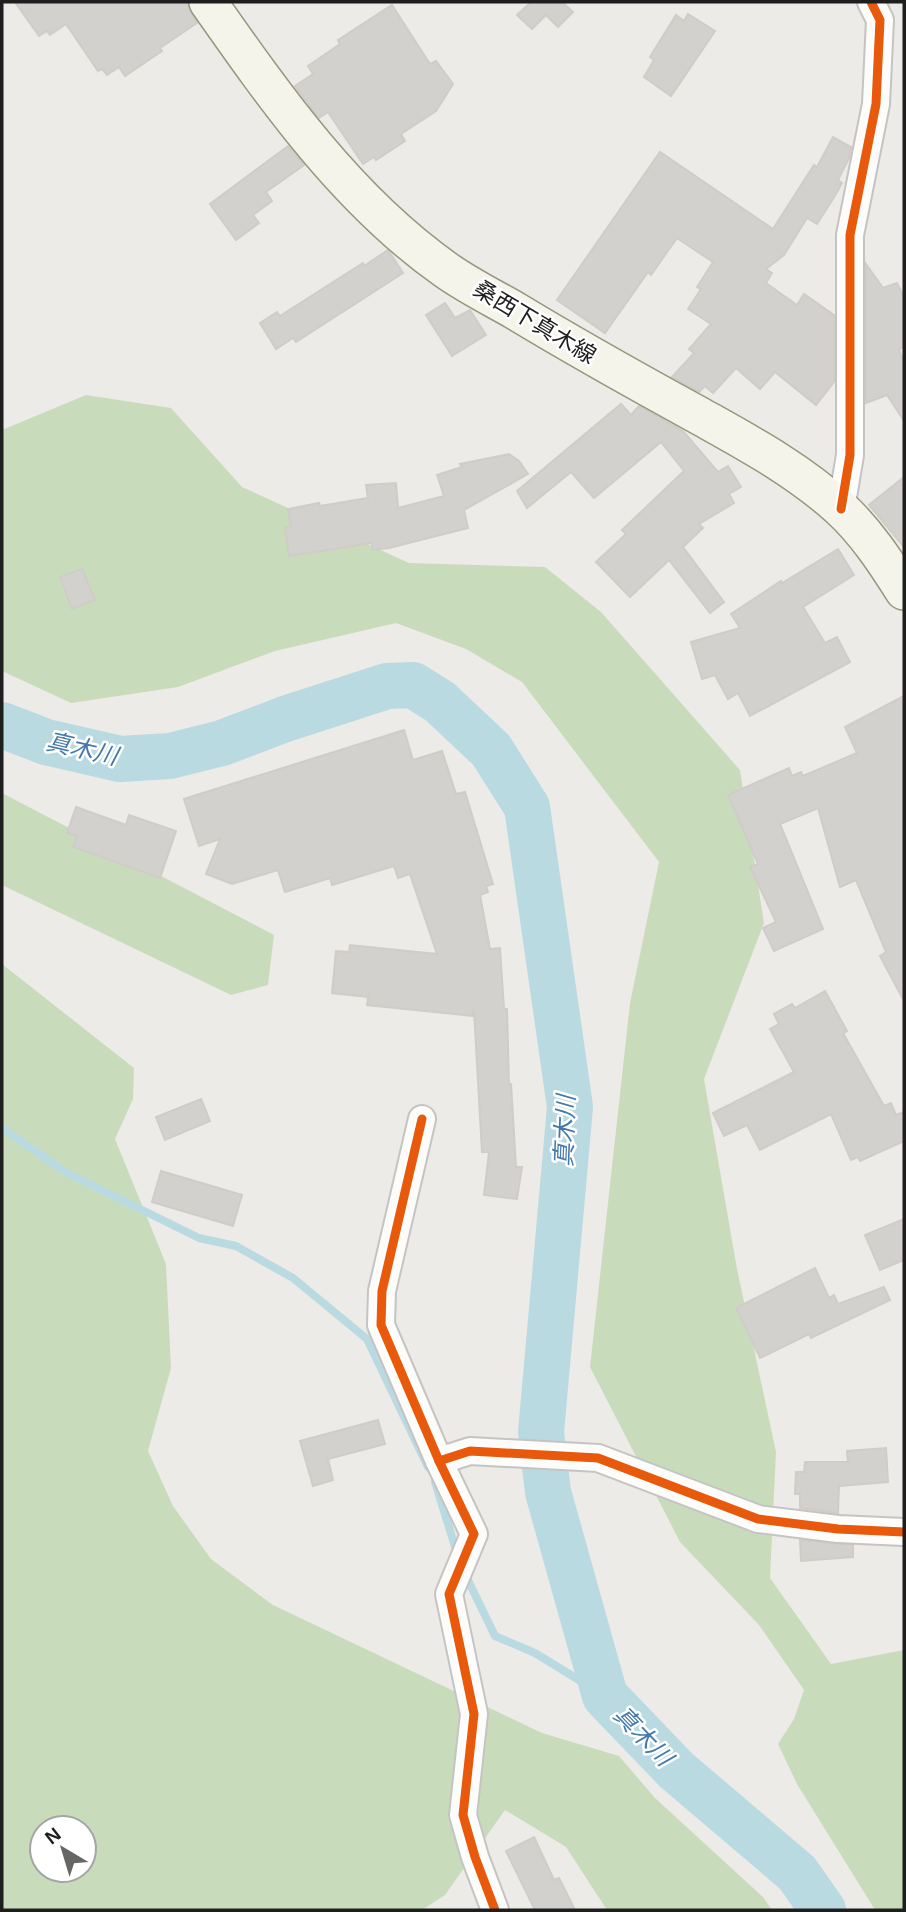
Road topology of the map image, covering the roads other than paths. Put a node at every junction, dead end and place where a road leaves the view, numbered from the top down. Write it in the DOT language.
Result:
graph roads {
  1 [pos="208,2"];
  2 [pos="871,2"];
  3 [pos="841,509"];
  4 [pos="904,591"];
  5 [pos="422,1119"];
  6 [pos="439,1461"];
  7 [pos="904,1532"];
  8 [pos="495,1910"];
  1 -- 3 [label="main road, 桑西下真木線"];
  2 -- 3 [label="street"];
  3 -- 4 [label="main road, 桑西下真木線"];
  5 -- 6 [label="street"];
  6 -- 7 [label="street"];
  6 -- 8 [label="street"];
}
